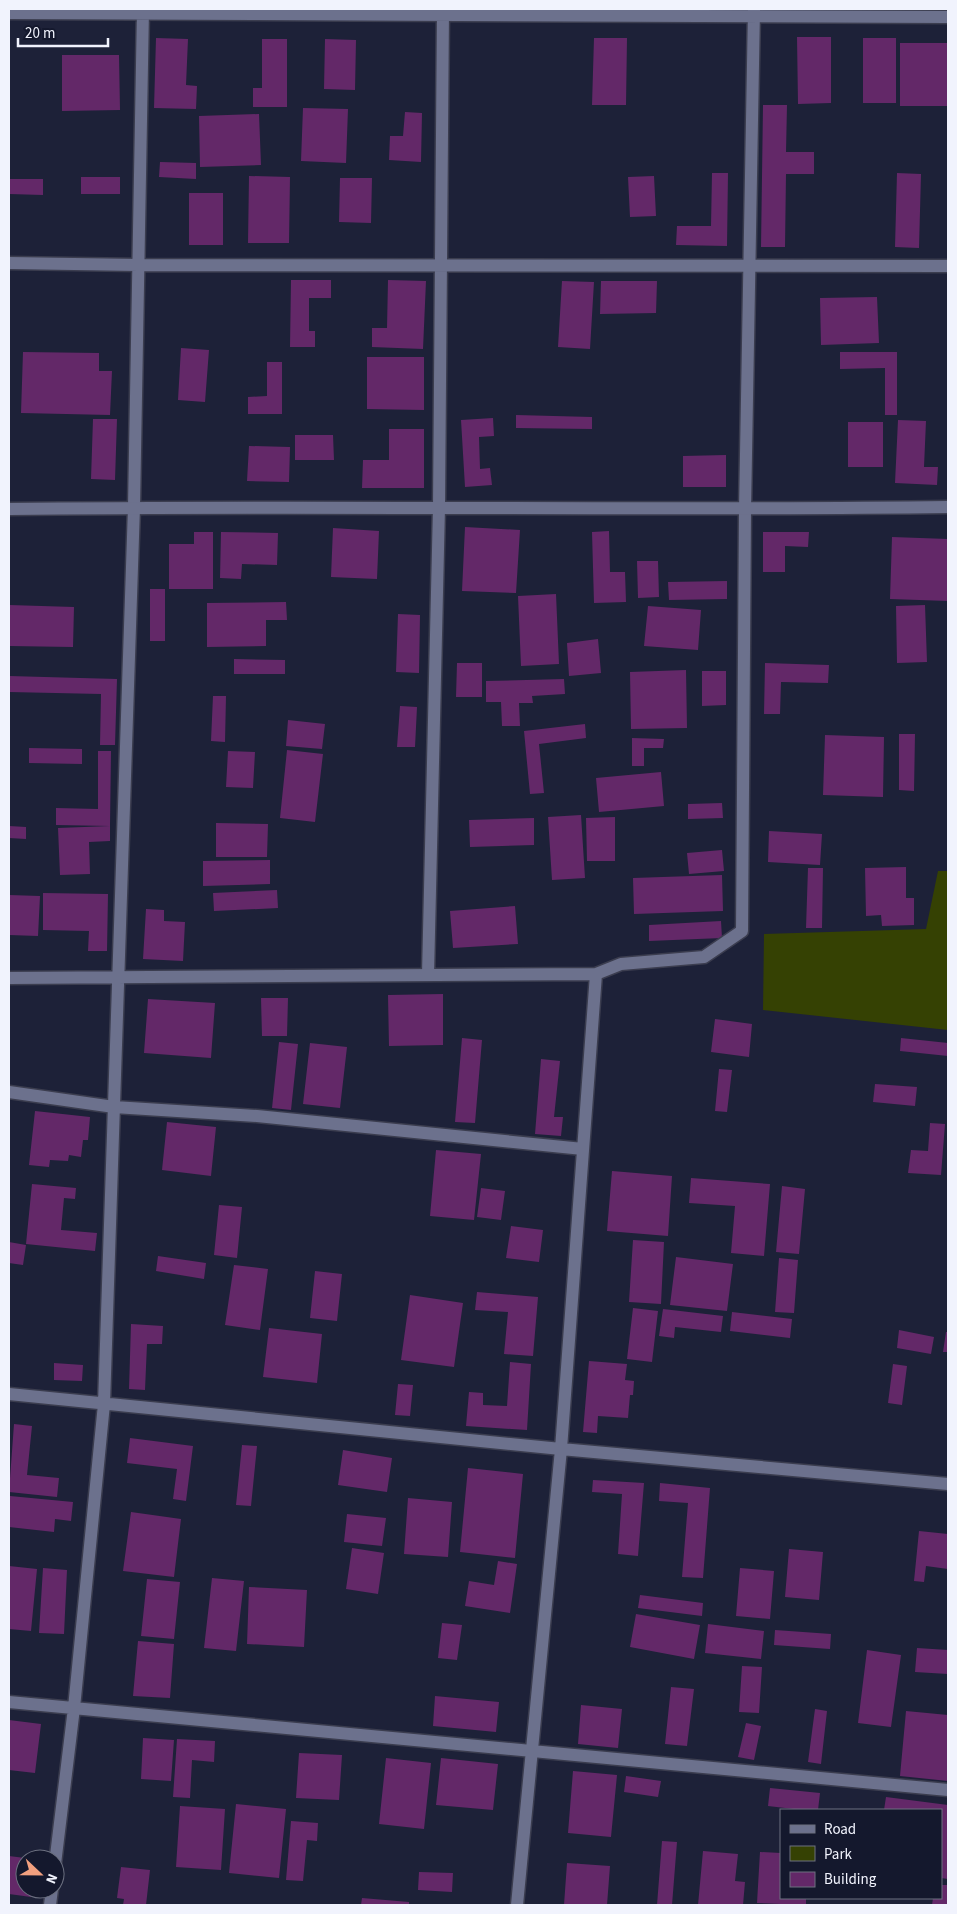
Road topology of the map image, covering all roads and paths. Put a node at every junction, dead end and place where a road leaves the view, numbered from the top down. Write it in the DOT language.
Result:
graph roads {
  1 [pos="143,11"];
  2 [pos="443,11"];
  3 [pos="754,12"];
  4 [pos="9,13"];
  5 [pos="948,17"];
  6 [pos="9,263"];
  7 [pos="138,265"];
  8 [pos="441,265"];
  9 [pos="751,265"];
  10 [pos="948,266"];
  11 [pos="134,507"];
  12 [pos="439,507"];
  13 [pos="948,507"];
  14 [pos="9,509"];
  15 [pos="746,510"];
  16 [pos="596,974"];
  17 [pos="428,975"];
  18 [pos="118,977"];
  19 [pos="9,978"];
  20 [pos="9,1092"];
  21 [pos="114,1107"];
  22 [pos="583,1149"];
  23 [pos="9,1394"];
  24 [pos="104,1404"];
  25 [pos="561,1449"];
  26 [pos="948,1484"];
  27 [pos="9,1702"];
  28 [pos="74,1708"];
  29 [pos="532,1750"];
  30 [pos="948,1790"];
  31 [pos="57,1849"];
  32 [pos="517,1905"];
  1 -- 2 [label="street"];
  1 -- 4 [label="street"];
  1 -- 7 [label="street"];
  2 -- 3 [label="street"];
  2 -- 8 [label="street"];
  3 -- 5 [label="street"];
  3 -- 9 [label="street"];
  6 -- 7 [label="street"];
  7 -- 8 [label="street"];
  7 -- 11 [label="street"];
  8 -- 9 [label="street"];
  8 -- 12 [label="street"];
  9 -- 10 [label="street"];
  9 -- 15 [label="street"];
  11 -- 12 [label="street"];
  11 -- 14 [label="street"];
  11 -- 18 [label="street"];
  12 -- 15 [label="street"];
  12 -- 17 [label="street"];
  13 -- 15 [label="street"];
  15 -- 16 [label="street"];
  16 -- 17 [label="street"];
  16 -- 22 [label="street"];
  17 -- 18 [label="street"];
  18 -- 19 [label="street"];
  18 -- 21 [label="street"];
  20 -- 21 [label="street"];
  21 -- 22 [label="street"];
  21 -- 24 [label="street"];
  22 -- 25 [label="street"];
  23 -- 24 [label="street"];
  24 -- 25 [label="street"];
  24 -- 28 [label="street"];
  25 -- 26 [label="street"];
  25 -- 29 [label="street"];
  27 -- 28 [label="street"];
  28 -- 29 [label="street"];
  28 -- 31 [label="street"];
  29 -- 30 [label="street"];
  29 -- 32 [label="street"];
}
